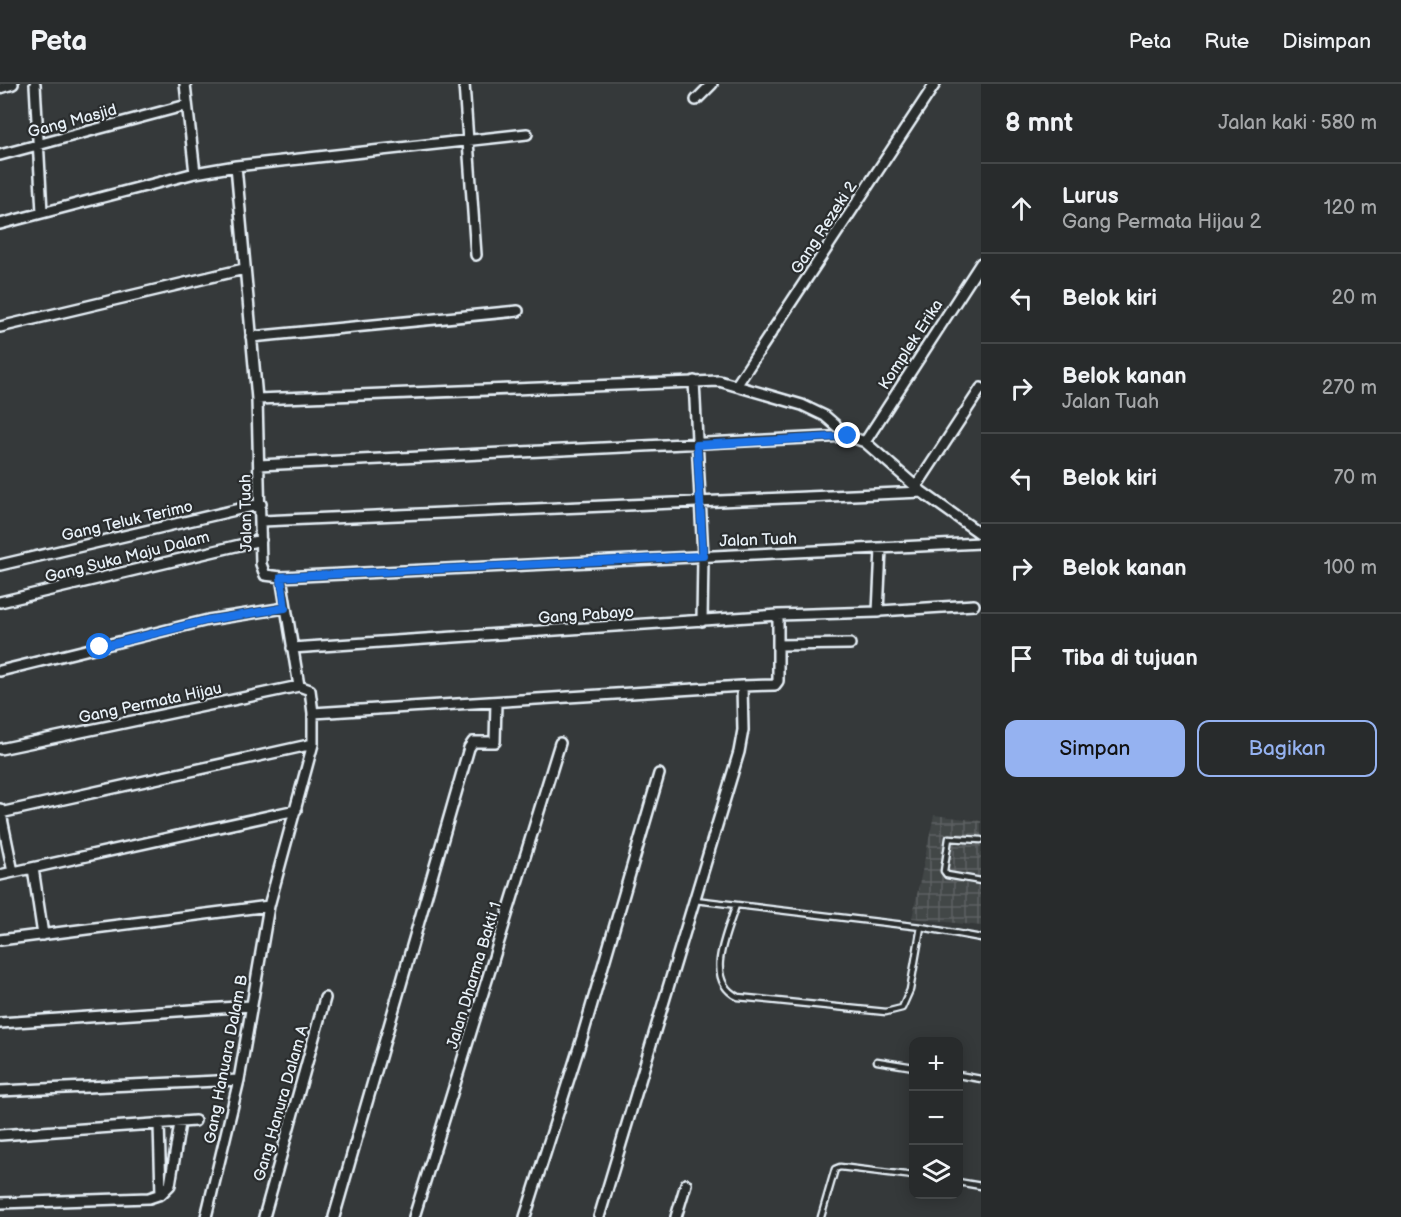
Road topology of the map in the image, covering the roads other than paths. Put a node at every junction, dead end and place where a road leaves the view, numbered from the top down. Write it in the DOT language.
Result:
graph roads {
  1 [pos="13,84"];
  2 [pos="34,84"];
  3 [pos="184,84"];
  4 [pos="464,84"];
  5 [pos="712,84"];
  6 [pos="935,84"];
  7 [pos="0,87"];
  8 [pos="696,100"];
  9 [pos="187,105"];
  10 [pos="527,134"];
  11 [pos="467,139"];
  12 [pos="36,145"];
  13 [pos="0,155"];
  14 [pos="236,165"];
  15 [pos="195,173"];
  16 [pos="42,212"];
  17 [pos="0,224"];
  18 [pos="476,255"];
  19 [pos="981,263"];
  20 [pos="244,269"];
  21 [pos="518,311"];
  22 [pos="0,327"];
  23 [pos="251,337"];
  24 [pos="694,381"];
  25 [pos="735,386"];
  26 [pos="981,388"];
  27 [pos="257,399"];
  28 [pos="848,436"];
  29 [pos="865,442"];
  30 [pos="697,445"];
  31 [pos="259,465"];
  32 [pos="919,490"];
  33 [pos="699,500"];
  34 [pos="261,504"];
  35 [pos="262,520"];
  36 [pos="981,534"];
  37 [pos="261,540"];
  38 [pos="981,543"];
  39 [pos="881,549"];
  40 [pos="703,556"];
  41 [pos="0,566"];
  42 [pos="281,577"];
  43 [pos="0,602"];
  44 [pos="974,605"];
  45 [pos="285,608"];
  46 [pos="880,610"];
  47 [pos="778,615"];
  48 [pos="702,621"];
  49 [pos="850,644"];
  50 [pos="778,645"];
  51 [pos="292,648"];
  52 [pos="0,671"];
  53 [pos="742,686"];
  54 [pos="303,687"];
  55 [pos="496,702"];
  56 [pos="313,713"];
  57 [pos="560,742"];
  58 [pos="313,744"];
  59 [pos="0,749"];
  60 [pos="659,774"];
  61 [pos="296,810"];
  62 [pos="0,811"];
  63 [pos="981,840"];
  64 [pos="33,868"];
  65 [pos="13,872"];
  66 [pos="0,875"];
  67 [pos="981,881"];
  68 [pos="695,900"];
  69 [pos="736,905"];
  70 [pos="269,906"];
  71 [pos="921,927"];
  72 [pos="43,934"];
  73 [pos="981,938"];
  74 [pos="0,940"];
  75 [pos="325,998"];
  76 [pos="251,1006"];
  77 [pos="0,1023"];
  78 [pos="877,1061"];
  79 [pos="909,1066"];
  80 [pos="963,1076"];
  81 [pos="981,1079"];
  82 [pos="239,1080"];
  83 [pos="0,1091"];
  84 [pos="195,1121"];
  85 [pos="180,1123"];
  86 [pos="159,1124"];
  87 [pos="0,1135"];
  88 [pos="909,1175"];
  89 [pos="963,1183"];
  90 [pos="686,1184"];
  91 [pos="981,1186"];
  92 [pos="161,1194"];
  93 [pos="0,1203"];
  94 [pos="206,1217"];
  95 [pos="264,1217"];
  96 [pos="334,1217"];
  97 [pos="414,1217"];
  98 [pos="525,1217"];
  99 [pos="599,1217"];
  100 [pos="676,1217"];
  101 [pos="821,1217"];
  1 -- 7 [label="street"];
  2 -- 12 [label="street"];
  3 -- 9 [label="street"];
  4 -- 11 [label="street"];
  5 -- 8 [label="street"];
  6 -- 25 [label="street, Gang Rezeki 2"];
  9 -- 12 [label="street, Gang Masjid"];
  9 -- 15 [label="street"];
  10 -- 11 [label="street"];
  11 -- 14 [label="street"];
  11 -- 18 [label="street"];
  12 -- 13 [label="street, Gang Masjid"];
  12 -- 16 [label="street"];
  14 -- 15 [label="street"];
  14 -- 20 [label="street, Jalan Tuah"];
  15 -- 16 [label="street"];
  16 -- 17 [label="street"];
  19 -- 29 [label="street, Komplek Erika"];
  20 -- 22 [label="street"];
  20 -- 23 [label="street, Jalan Tuah"];
  21 -- 23 [label="street"];
  23 -- 27 [label="street, Jalan Tuah"];
  24 -- 25 [label="street"];
  24 -- 27 [label="street"];
  24 -- 30 [label="street"];
  25 -- 28 [label="street"];
  26 -- 32 [label="street"];
  27 -- 31 [label="street, Jalan Tuah"];
  28 -- 29 [label="street"];
  28 -- 30 [label="street"];
  29 -- 32 [label="street"];
  30 -- 31 [label="street"];
  30 -- 33 [label="street"];
  31 -- 34 [label="street, Jalan Tuah"];
  32 -- 33 [label="street"];
  32 -- 36 [label="street"];
  33 -- 35 [label="street"];
  33 -- 40 [label="street"];
  34 -- 35 [label="street, Jalan Tuah"];
  34 -- 41 [label="street, Gang Teluk Terimo"];
  35 -- 37 [label="street, Jalan Tuah"];
  37 -- 42 [label="street, Jalan Tuah"];
  37 -- 43 [label="street, Gang Suka Maju Dalam"];
  38 -- 39 [label="street, Jalan Tuah"];
  39 -- 40 [label="street, Jalan Tuah"];
  39 -- 46 [label="street"];
  40 -- 42 [label="street, Jalan Tuah"];
  40 -- 48 [label="street"];
  42 -- 45 [label="street, Gang Hanuara Dalam B"];
  44 -- 46 [label="street, Gang Pabayo"];
  45 -- 51 [label="street, Gang Hanuara Dalam B"];
  45 -- 52 [label="street"];
  46 -- 47 [label="street, Gang Pabayo"];
  47 -- 48 [label="street, Gang Pabayo"];
  47 -- 50 [label="street"];
  48 -- 51 [label="street, Gang Pabayo"];
  49 -- 50 [label="street"];
  50 -- 53 [label="street"];
  51 -- 54 [label="street, Gang Hanuara Dalam B"];
  53 -- 55 [label="street"];
  53 -- 68 [label="street"];
  54 -- 56 [label="street, Gang Hanuara Dalam B"];
  54 -- 59 [label="street, Gang Permata Hijau"];
  55 -- 56 [label="street"];
  55 -- 96 [label="street"];
  56 -- 58 [label="street, Gang Hanuara Dalam B"];
  57 -- 97 [label="street, Jalan Dharma Bakti 1"];
  58 -- 61 [label="street, Gang Hanuara Dalam B"];
  58 -- 62 [label="street"];
  60 -- 98 [label="street"];
  61 -- 64 [label="street"];
  61 -- 70 [label="street, Gang Hanuara Dalam B"];
  62 -- 65 [label="street"];
  63 -- 67 [label="lane"];
  64 -- 65 [label="street"];
  64 -- 72 [label="street"];
  65 -- 66 [label="street"];
  68 -- 69 [label="lane"];
  68 -- 99 [label="street"];
  69 -- 71 [label="lane"];
  69 -- 71 [label="lane"];
  70 -- 72 [label="street"];
  70 -- 76 [label="street, Gang Hanuara Dalam B"];
  71 -- 73 [label="lane"];
  72 -- 74 [label="street"];
  75 -- 95 [label="street, Gang Hanura Dalam A"];
  76 -- 77 [label="street"];
  76 -- 82 [label="street, Gang Hanuara Dalam B"];
  78 -- 79 [label="lane"];
  80 -- 81 [label="lane"];
  82 -- 83 [label="street"];
  82 -- 94 [label="street, Gang Hanuara Dalam B"];
  84 -- 85 [label="street"];
  85 -- 86 [label="street"];
  85 -- 92 [label="street"];
  86 -- 87 [label="street"];
  86 -- 92 [label="street"];
  88 -- 101 [label="lane"];
  89 -- 91 [label="lane"];
  90 -- 100 [label="street"];
  92 -- 93 [label="street"];
}
